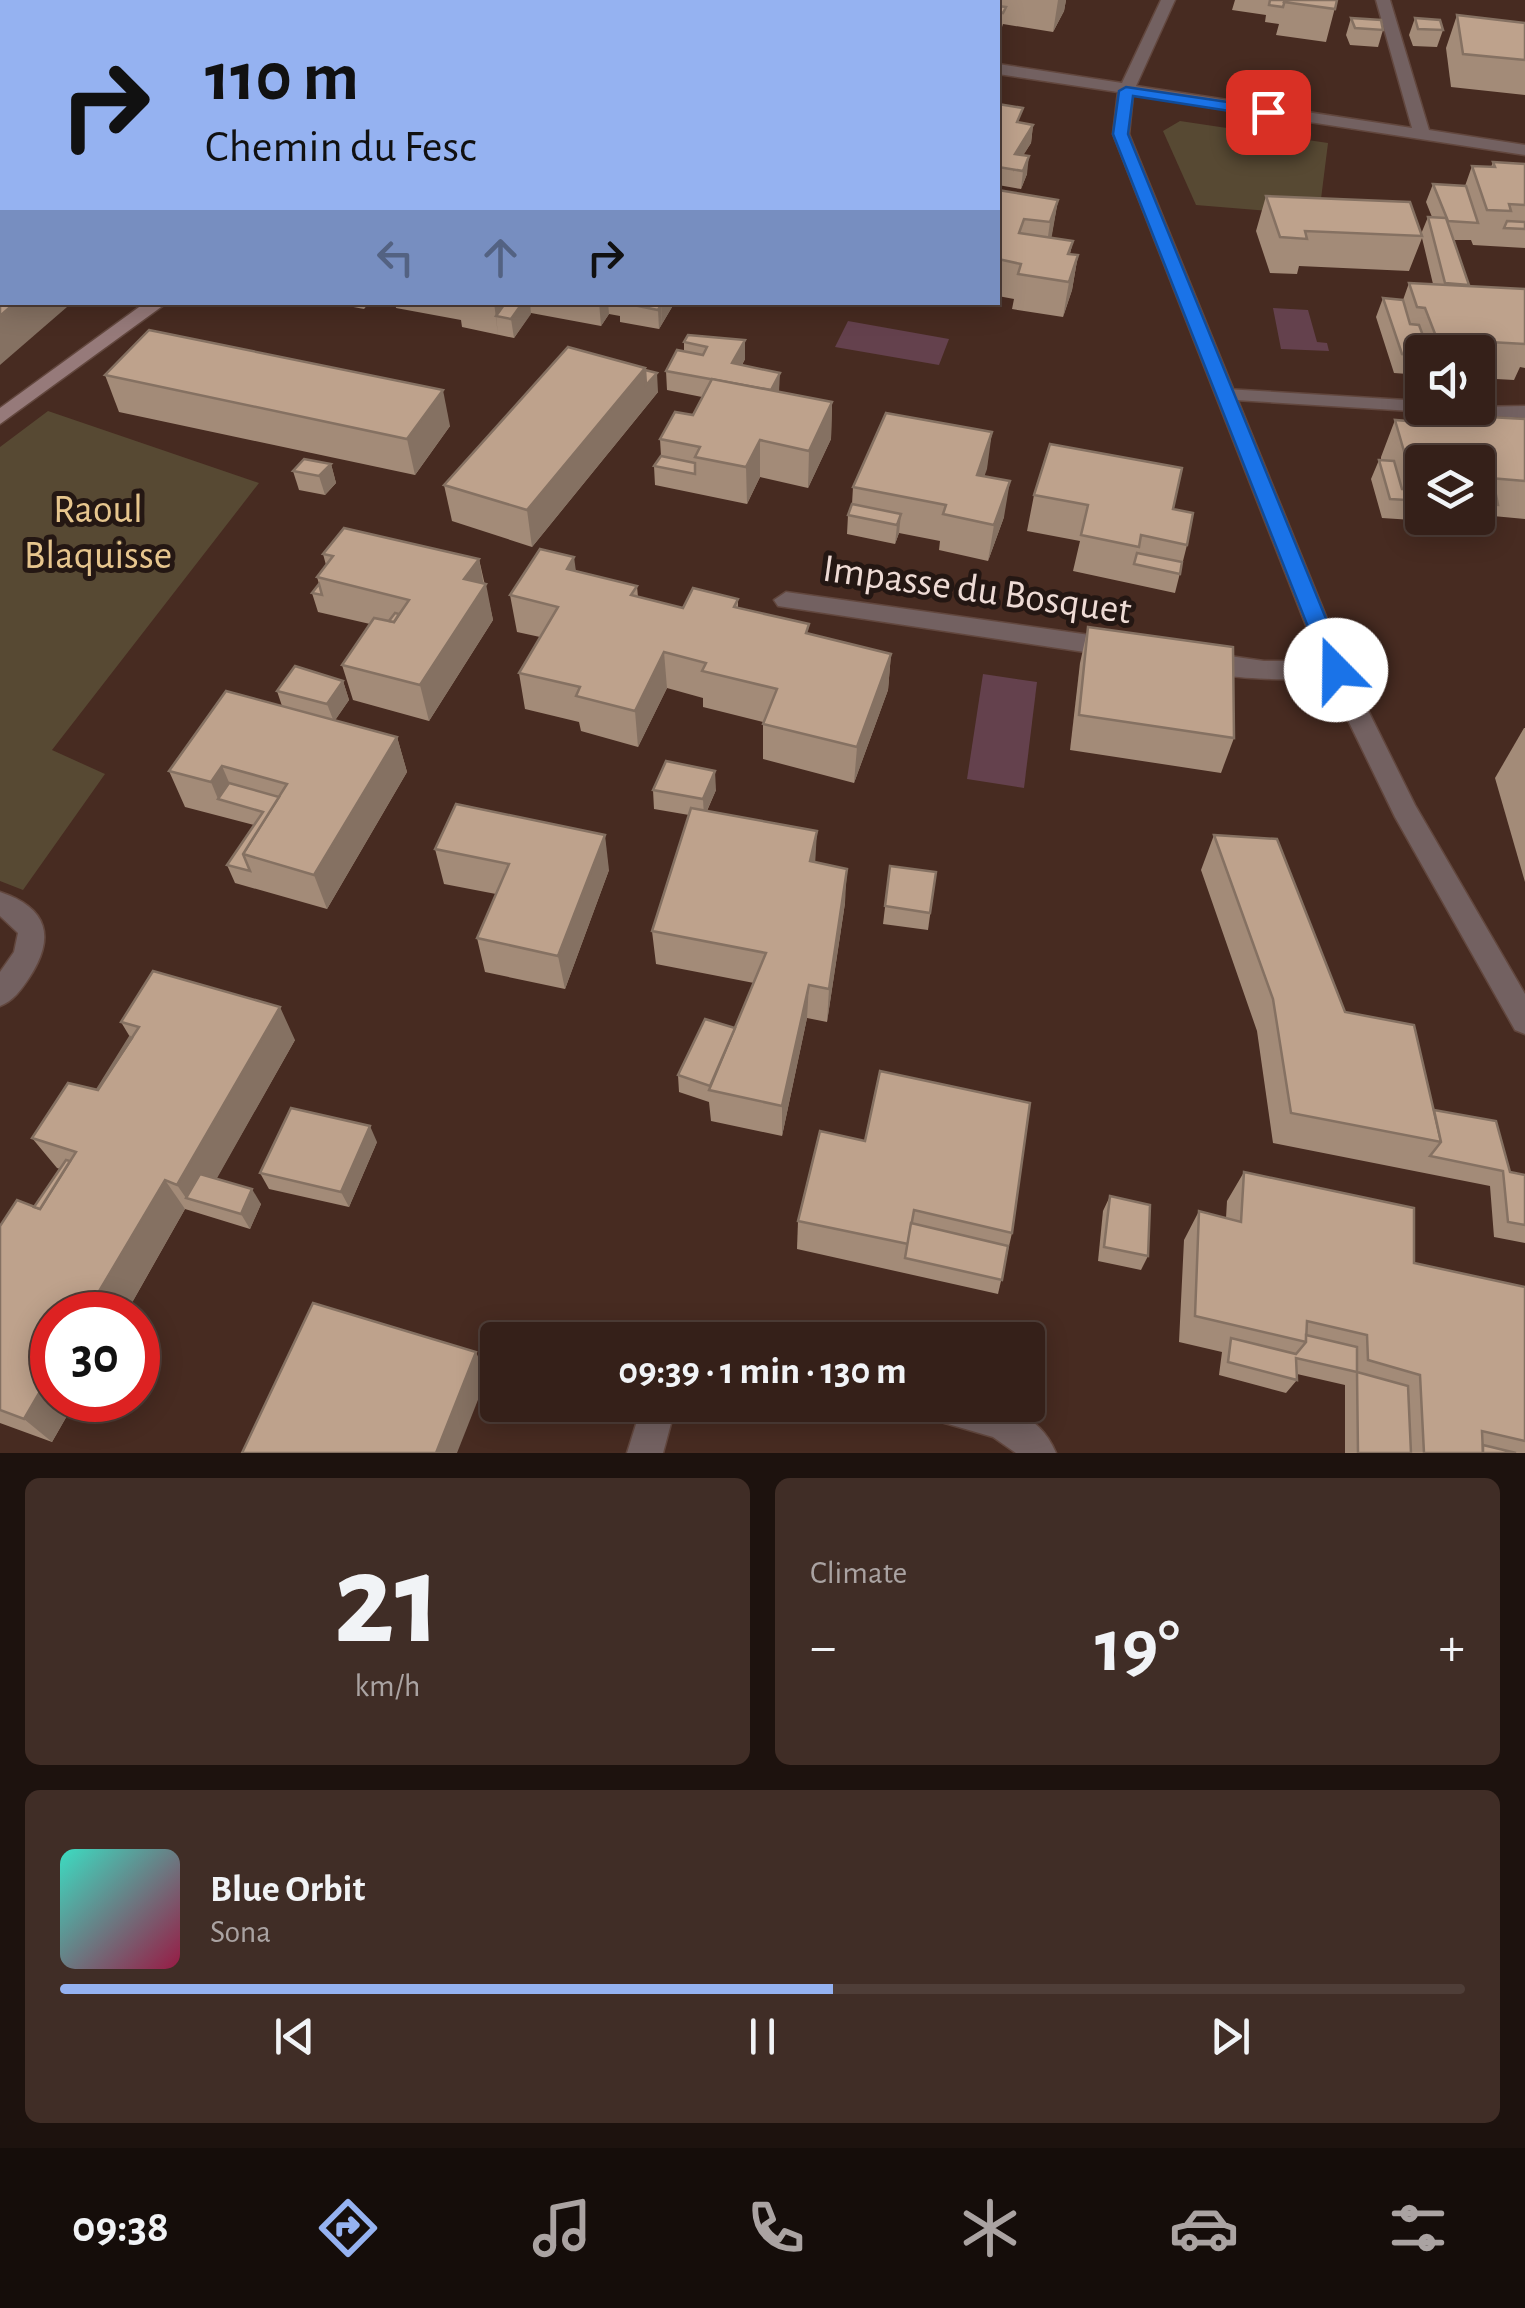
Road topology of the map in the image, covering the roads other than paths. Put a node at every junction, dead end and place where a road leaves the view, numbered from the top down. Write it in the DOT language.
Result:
graph roads {
  1 [pos="1168,0"];
  2 [pos="1383,0"];
  3 [pos="1000,69"];
  4 [pos="1126,91"];
  5 [pos="1422,135"];
  6 [pos="1525,150"];
  7 [pos="155,305"];
  8 [pos="1226,396"];
  9 [pos="1405,405"];
  10 [pos="1495,411"];
  11 [pos="1525,412"];
  12 [pos="0,418"];
  13 [pos="786,600"];
  14 [pos="1336,670"];
  15 [pos="0,903"];
  16 [pos="0,992"];
  17 [pos="1525,1021"];
  18 [pos="654,1422"];
  19 [pos="999,1422"];
  20 [pos="646,1453"];
  21 [pos="1038,1453"];
  1 -- 4 [label="street"];
  2 -- 5 [label="street"];
  3 -- 4 [label="street"];
  4 -- 5 [label="street"];
  4 -- 8 [label="street"];
  5 -- 6 [label="street"];
  7 -- 12 [label="street"];
  8 -- 9 [label="street"];
  8 -- 14 [label="street"];
  10 -- 11 [label="street"];
  13 -- 14 [label="street, Impasse du Bosquet"];
  14 -- 17 [label="street"];
  15 -- 16 [label="street"];
  18 -- 20 [label="street"];
  19 -- 21 [label="street"];
}
